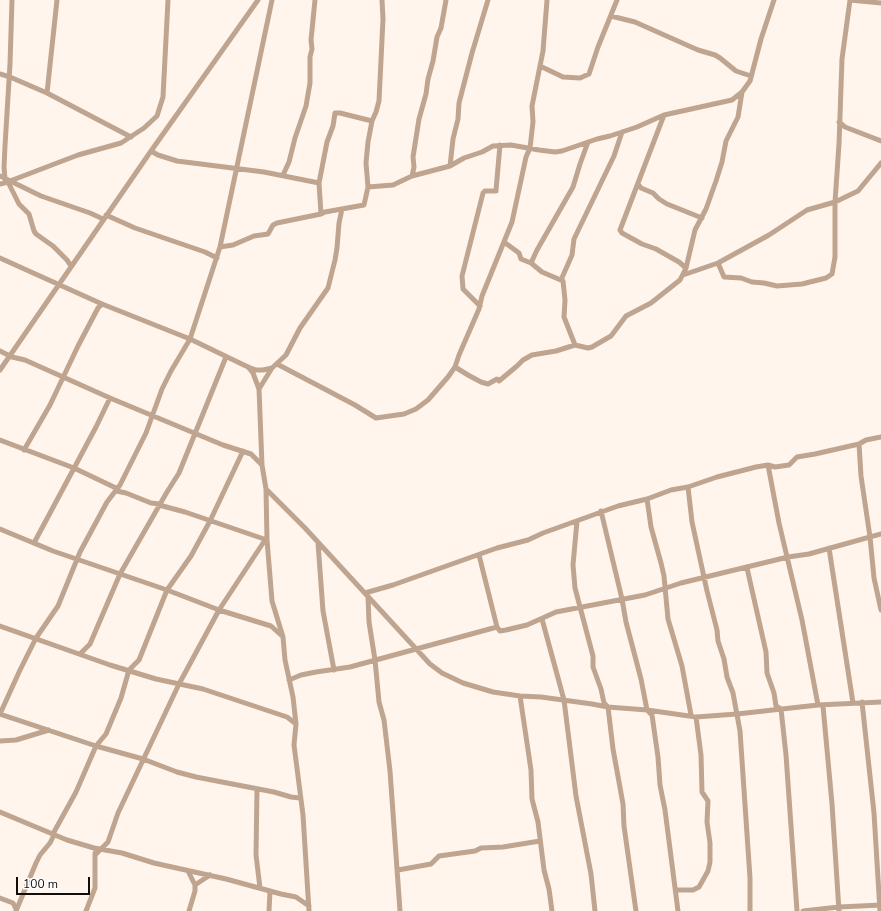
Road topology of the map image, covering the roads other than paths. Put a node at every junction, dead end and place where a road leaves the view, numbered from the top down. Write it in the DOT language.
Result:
graph roads {
  1 [pos="11,0"];
  2 [pos="57,0"];
  3 [pos="168,0"];
  4 [pos="258,0"];
  5 [pos="272,0"];
  6 [pos="315,0"];
  7 [pos="382,0"];
  8 [pos="446,0"];
  9 [pos="488,0"];
  10 [pos="547,0"];
  11 [pos="617,0"];
  12 [pos="774,0"];
  13 [pos="850,0"];
  14 [pos="881,3"];
  15 [pos="611,16"];
  16 [pos="540,66"];
  17 [pos="0,74"];
  18 [pos="751,76"];
  19 [pos="10,77"];
  20 [pos="742,92"];
  21 [pos="47,93"];
  22 [pos="664,115"];
  23 [pos="372,122"];
  24 [pos="839,122"];
  25 [pos="622,132"];
  26 [pos="131,137"];
  27 [pos="881,141"];
  28 [pos="588,142"];
  29 [pos="500,145"];
  30 [pos="530,148"];
  31 [pos="151,151"];
  32 [pos="881,163"];
  33 [pos="450,166"];
  34 [pos="237,169"];
  35 [pos="283,175"];
  36 [pos="412,176"];
  37 [pos="6,178"];
  38 [pos="319,182"];
  39 [pos="0,184"];
  40 [pos="638,184"];
  41 [pos="368,187"];
  42 [pos="835,202"];
  43 [pos="342,209"];
  44 [pos="321,214"];
  45 [pos="105,217"];
  46 [pos="702,218"];
  47 [pos="504,242"];
  48 [pos="220,248"];
  49 [pos="0,258"];
  50 [pos="217,258"];
  51 [pos="531,263"];
  52 [pos="718,264"];
  53 [pos="72,266"];
  54 [pos="686,268"];
  55 [pos="684,275"];
  56 [pos="561,280"];
  57 [pos="59,284"];
  58 [pos="100,306"];
  59 [pos="480,306"];
  60 [pos="190,339"];
  61 [pos="575,345"];
  62 [pos="0,351"];
  63 [pos="12,356"];
  64 [pos="226,357"];
  65 [pos="277,364"];
  66 [pos="248,367"];
  67 [pos="455,367"];
  68 [pos="272,368"];
  69 [pos="0,370"];
  70 [pos="65,376"];
  71 [pos="259,389"];
  72 [pos="110,398"];
  73 [pos="153,416"];
  74 [pos="196,432"];
  75 [pos="881,437"];
  76 [pos="0,440"];
  77 [pos="859,444"];
  78 [pos="24,450"];
  79 [pos="243,451"];
  80 [pos="262,465"];
  81 [pos="768,465"];
  82 [pos="74,468"];
  83 [pos="688,487"];
  84 [pos="118,488"];
  85 [pos="266,489"];
  86 [pos="647,499"];
  87 [pos="151,503"];
  88 [pos="160,505"];
  89 [pos="156,511"];
  90 [pos="601,511"];
  91 [pos="210,521"];
  92 [pos="577,521"];
  93 [pos="0,529"];
  94 [pos="881,534"];
  95 [pos="870,537"];
  96 [pos="266,540"];
  97 [pos="34,543"];
  98 [pos="318,543"];
  99 [pos="829,548"];
  100 [pos="478,555"];
  101 [pos="788,558"];
  102 [pos="78,560"];
  103 [pos="747,568"];
  104 [pos="120,574"];
  105 [pos="705,578"];
  106 [pos="664,588"];
  107 [pos="167,590"];
  108 [pos="367,595"];
  109 [pos="622,599"];
  110 [pos="580,607"];
  111 [pos="219,610"];
  112 [pos="881,610"];
  113 [pos="542,619"];
  114 [pos="0,626"];
  115 [pos="497,627"];
  116 [pos="36,638"];
  117 [pos="283,638"];
  118 [pos="417,649"];
  119 [pos="80,654"];
  120 [pos="375,660"];
  121 [pos="129,670"];
  122 [pos="334,670"];
  123 [pos="289,680"];
  124 [pos="179,684"];
  125 [pos="520,696"];
  126 [pos="564,700"];
  127 [pos="862,702"];
  128 [pos="881,702"];
  129 [pos="853,703"];
  130 [pos="820,705"];
  131 [pos="608,707"];
  132 [pos="781,709"];
  133 [pos="294,710"];
  134 [pos="647,710"];
  135 [pos="0,714"];
  136 [pos="737,714"];
  137 [pos="280,715"];
  138 [pos="694,716"];
  139 [pos="296,724"];
  140 [pos="50,730"];
  141 [pos="0,741"];
  142 [pos="96,746"];
  143 [pos="144,759"];
  144 [pos="258,788"];
  145 [pos="300,798"];
  146 [pos="0,812"];
  147 [pos="46,832"];
  148 [pos="54,835"];
  149 [pos="540,841"];
  150 [pos="108,842"];
  151 [pos="50,843"];
  152 [pos="94,848"];
  153 [pos="100,849"];
  154 [pos="109,850"];
  155 [pos="96,854"];
  156 [pos="398,870"];
  157 [pos="188,871"];
  158 [pos="210,875"];
  159 [pos="195,885"];
  160 [pos="260,888"];
  161 [pos="676,890"];
  162 [pos="270,891"];
  163 [pos="308,892"];
  164 [pos="296,897"];
  165 [pos="0,898"];
  166 [pos="880,907"];
  167 [pos="309,908"];
  168 [pos="839,909"];
  169 [pos="16,910"];
  170 [pos="86,911"];
  171 [pos="189,911"];
  172 [pos="269,911"];
  173 [pos="400,911"];
  174 [pos="552,911"];
  175 [pos="595,911"];
  176 [pos="636,911"];
  177 [pos="678,911"];
  178 [pos="750,911"];
  179 [pos="797,911"];
  180 [pos="803,911"];
  1 -- 19 [label="street"];
  2 -- 21 [label="street"];
  3 -- 26 [label="street"];
  4 -- 31 [label="street"];
  5 -- 34 [label="street"];
  6 -- 35 [label="street"];
  7 -- 23 [label="street"];
  8 -- 36 [label="street"];
  9 -- 33 [label="street"];
  10 -- 16 [label="street"];
  11 -- 15 [label="street"];
  12 -- 18 [label="street"];
  13 -- 14 [label="street"];
  13 -- 24 [label="street"];
  15 -- 16 [label="street"];
  15 -- 18 [label="street"];
  16 -- 30 [label="street"];
  17 -- 19 [label="street"];
  18 -- 20 [label="street"];
  19 -- 21 [label="street"];
  19 -- 37 [label="street"];
  20 -- 22 [label="street"];
  20 -- 46 [label="street"];
  21 -- 26 [label="street"];
  22 -- 25 [label="street"];
  22 -- 40 [label="street"];
  23 -- 38 [label="street"];
  23 -- 41 [label="street"];
  24 -- 27 [label="street"];
  24 -- 42 [label="street"];
  25 -- 28 [label="street"];
  25 -- 56 [label="street"];
  26 -- 37 [label="street"];
  28 -- 30 [label="street"];
  28 -- 51 [label="street"];
  29 -- 30 [label="street"];
  29 -- 33 [label="street"];
  29 -- 59 [label="street"];
  30 -- 47 [label="street"];
  31 -- 34 [label="street"];
  31 -- 45 [label="street"];
  32 -- 42 [label="street"];
  33 -- 36 [label="street"];
  34 -- 35 [label="street"];
  34 -- 48 [label="street"];
  35 -- 38 [label="street"];
  36 -- 41 [label="street"];
  37 -- 39 [label="street"];
  37 -- 45 [label="street"];
  37 -- 53 [label="street"];
  38 -- 44 [label="street"];
  40 -- 46 [label="street"];
  40 -- 54 [label="street"];
  41 -- 43 [label="street"];
  42 -- 52 [label="street"];
  42 -- 52 [label="street"];
  43 -- 44 [label="street"];
  43 -- 65 [label="street"];
  44 -- 48 [label="street"];
  45 -- 50 [label="street"];
  45 -- 53 [label="street"];
  46 -- 54 [label="street"];
  47 -- 51 [label="street"];
  47 -- 59 [label="street"];
  48 -- 50 [label="street"];
  49 -- 57 [label="street"];
  50 -- 60 [label="street"];
  51 -- 56 [label="street"];
  52 -- 55 [label="street"];
  53 -- 57 [label="street"];
  54 -- 55 [label="street"];
  55 -- 61 [label="street"];
  56 -- 61 [label="street"];
  57 -- 58 [label="street"];
  57 -- 63 [label="street"];
  58 -- 60 [label="street"];
  58 -- 70 [label="street"];
  59 -- 67 [label="street"];
  60 -- 64 [label="street"];
  60 -- 73 [label="street"];
  61 -- 67 [label="street"];
  62 -- 63 [label="street"];
  63 -- 69 [label="street"];
  63 -- 70 [label="street"];
  64 -- 66 [label="street"];
  64 -- 74 [label="street"];
  65 -- 67 [label="street"];
  65 -- 68 [label="street"];
  66 -- 68 [label="street"];
  66 -- 71 [label="street"];
  68 -- 71 [label="street"];
  70 -- 72 [label="street"];
  70 -- 78 [label="street"];
  71 -- 80 [label="street"];
  72 -- 73 [label="street"];
  72 -- 82 [label="street"];
  73 -- 74 [label="street"];
  73 -- 84 [label="street"];
  74 -- 79 [label="street"];
  74 -- 88 [label="street"];
  75 -- 77 [label="street"];
  76 -- 78 [label="street"];
  77 -- 81 [label="street"];
  77 -- 95 [label="street"];
  78 -- 82 [label="street"];
  79 -- 80 [label="street"];
  79 -- 91 [label="street"];
  80 -- 85 [label="street"];
  81 -- 83 [label="street"];
  81 -- 101 [label="street"];
  82 -- 84 [label="street"];
  82 -- 97 [label="street"];
  83 -- 86 [label="street"];
  83 -- 105 [label="street"];
  84 -- 87 [label="street"];
  84 -- 102 [label="street"];
  85 -- 96 [label="street"];
  85 -- 98 [label="street"];
  86 -- 90 [label="street"];
  86 -- 106 [label="street"];
  87 -- 88 [label="street"];
  87 -- 89 [label="street"];
  88 -- 89 [label="street"];
  88 -- 91 [label="street"];
  89 -- 104 [label="street"];
  90 -- 92 [label="street"];
  90 -- 109 [label="street"];
  91 -- 96 [label="street"];
  91 -- 107 [label="street"];
  92 -- 100 [label="street"];
  92 -- 110 [label="street"];
  93 -- 97 [label="street"];
  94 -- 95 [label="street"];
  95 -- 99 [label="street"];
  95 -- 112 [label="street"];
  96 -- 111 [label="street"];
  96 -- 117 [label="street"];
  97 -- 102 [label="street"];
  98 -- 108 [label="street"];
  98 -- 122 [label="street"];
  99 -- 101 [label="street"];
  99 -- 129 [label="street"];
  100 -- 108 [label="street"];
  100 -- 115 [label="street"];
  101 -- 103 [label="street"];
  101 -- 130 [label="street"];
  102 -- 104 [label="street"];
  102 -- 116 [label="street"];
  103 -- 105 [label="street"];
  103 -- 132 [label="street"];
  104 -- 107 [label="street"];
  104 -- 119 [label="street"];
  105 -- 106 [label="street"];
  105 -- 136 [label="street"];
  106 -- 109 [label="street"];
  106 -- 138 [label="street"];
  107 -- 111 [label="street"];
  107 -- 121 [label="street"];
  108 -- 118 [label="street"];
  108 -- 120 [label="street"];
  109 -- 110 [label="street"];
  109 -- 134 [label="street"];
  110 -- 113 [label="street"];
  110 -- 131 [label="street"];
  111 -- 117 [label="street"];
  111 -- 124 [label="street"];
  113 -- 115 [label="street"];
  113 -- 126 [label="street"];
  114 -- 116 [label="street"];
  115 -- 118 [label="street"];
  116 -- 119 [label="street"];
  116 -- 135 [label="street"];
  117 -- 123 [label="street"];
  118 -- 120 [label="street"];
  118 -- 125 [label="street"];
  119 -- 121 [label="street"];
  120 -- 122 [label="street"];
  120 -- 156 [label="street"];
  121 -- 124 [label="street"];
  121 -- 142 [label="street"];
  122 -- 123 [label="street"];
  123 -- 133 [label="street"];
  124 -- 137 [label="street"];
  124 -- 143 [label="street"];
  125 -- 126 [label="street"];
  125 -- 149 [label="street"];
  126 -- 131 [label="street"];
  126 -- 175 [label="street"];
  127 -- 128 [label="street"];
  127 -- 129 [label="street"];
  127 -- 166 [label="street"];
  129 -- 130 [label="street"];
  130 -- 132 [label="street"];
  130 -- 168 [label="street"];
  131 -- 134 [label="street"];
  131 -- 176 [label="street"];
  132 -- 136 [label="street"];
  132 -- 179 [label="street"];
  133 -- 137 [label="street"];
  133 -- 139 [label="street"];
  134 -- 138 [label="street"];
  134 -- 161 [label="street"];
  135 -- 140 [label="street"];
  136 -- 138 [label="street"];
  136 -- 178 [label="street"];
  137 -- 139 [label="street"];
  138 -- 161 [label="street"];
  139 -- 145 [label="street"];
  140 -- 141 [label="street"];
  140 -- 142 [label="street"];
  142 -- 143 [label="street"];
  142 -- 148 [label="street"];
  143 -- 144 [label="street"];
  143 -- 150 [label="street"];
  144 -- 145 [label="street"];
  144 -- 160 [label="street"];
  145 -- 163 [label="street"];
  146 -- 147 [label="street"];
  147 -- 148 [label="street"];
  147 -- 151 [label="street"];
  148 -- 151 [label="street"];
  148 -- 152 [label="street"];
  149 -- 156 [label="street"];
  149 -- 174 [label="street"];
  150 -- 153 [label="street"];
  150 -- 154 [label="street"];
  151 -- 169 [label="street"];
  152 -- 153 [label="street"];
  152 -- 155 [label="street"];
  153 -- 154 [label="street"];
  153 -- 155 [label="street"];
  154 -- 157 [label="street"];
  155 -- 170 [label="street"];
  156 -- 173 [label="street"];
  157 -- 158 [label="street"];
  157 -- 159 [label="street"];
  158 -- 159 [label="street"];
  158 -- 160 [label="street"];
  159 -- 171 [label="street"];
  160 -- 162 [label="street"];
  161 -- 177 [label="street"];
  162 -- 164 [label="street"];
  162 -- 172 [label="street"];
  163 -- 164 [label="street"];
  163 -- 167 [label="street"];
  164 -- 167 [label="street"];
  165 -- 169 [label="street"];
  166 -- 168 [label="street"];
  168 -- 180 [label="street"];
}
